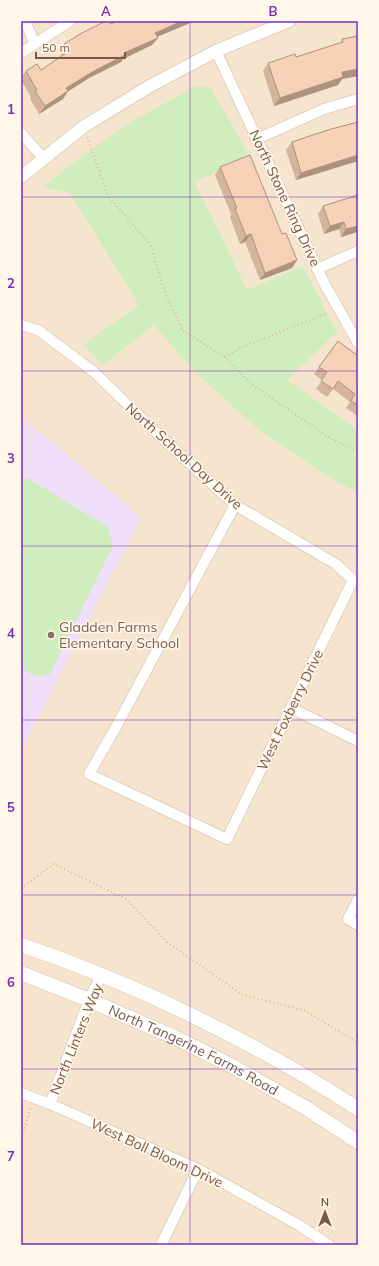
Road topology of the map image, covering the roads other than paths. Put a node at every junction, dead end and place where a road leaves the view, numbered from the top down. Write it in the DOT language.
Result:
graph roads {
  1 [pos="25,21"];
  2 [pos="70,21"];
  3 [pos="289,21"];
  4 [pos="35,44"];
  5 [pos="216,51"];
  6 [pos="21,53"];
  7 [pos="358,100"];
  8 [pos="21,132"];
  9 [pos="257,139"];
  10 [pos="44,159"];
  11 [pos="21,177"];
  12 [pos="358,251"];
  13 [pos="317,269"];
  14 [pos="21,326"];
  15 [pos="358,343"];
  16 [pos="236,505"];
  17 [pos="353,580"];
  18 [pos="291,708"];
  19 [pos="358,741"];
  20 [pos="358,900"];
  21 [pos="358,925"];
  22 [pos="21,945"];
  23 [pos="21,973"];
  24 [pos="102,974"];
  25 [pos="89,1000"];
  26 [pos="21,1093"];
  27 [pos="50,1104"];
  28 [pos="358,1109"];
  29 [pos="358,1142"];
  30 [pos="198,1169"];
  31 [pos="161,1245"];
  32 [pos="329,1245"];
  1 -- 4 [label="street"];
  2 -- 4 [label="street"];
  3 -- 5 [label="street"];
  4 -- 6 [label="street"];
  5 -- 9 [label="street, North Stone Ring Drive"];
  5 -- 10 [label="street"];
  7 -- 9 [label="street"];
  8 -- 10 [label="street"];
  9 -- 13 [label="street, North Stone Ring Drive"];
  10 -- 11 [label="street"];
  12 -- 13 [label="street"];
  13 -- 15 [label="street, North Stone Ring Drive"];
  14 -- 16 [label="street, North School Day Drive"];
  16 -- 17 [label="street, North School Day Drive"];
  16 -- 18 [label="street, West Foxberry Drive"];
  17 -- 18 [label="street, West Foxberry Drive"];
  18 -- 19 [label="street"];
  20 -- 21 [label="street"];
  22 -- 24 [label="main road, North Tangerine Farms Road"];
  23 -- 25 [label="main road, North Tangerine Farms Road"];
  24 -- 25 [label="street, North Linters Way"];
  24 -- 28 [label="main road, North Tangerine Farms Road"];
  25 -- 27 [label="street, North Linters Way"];
  25 -- 29 [label="main road, North Tangerine Farms Road"];
  26 -- 27 [label="street, West Boll Bloom Drive"];
  27 -- 30 [label="street, West Boll Bloom Drive"];
  30 -- 31 [label="street"];
  30 -- 32 [label="street, West Boll Bloom Drive"];
}
